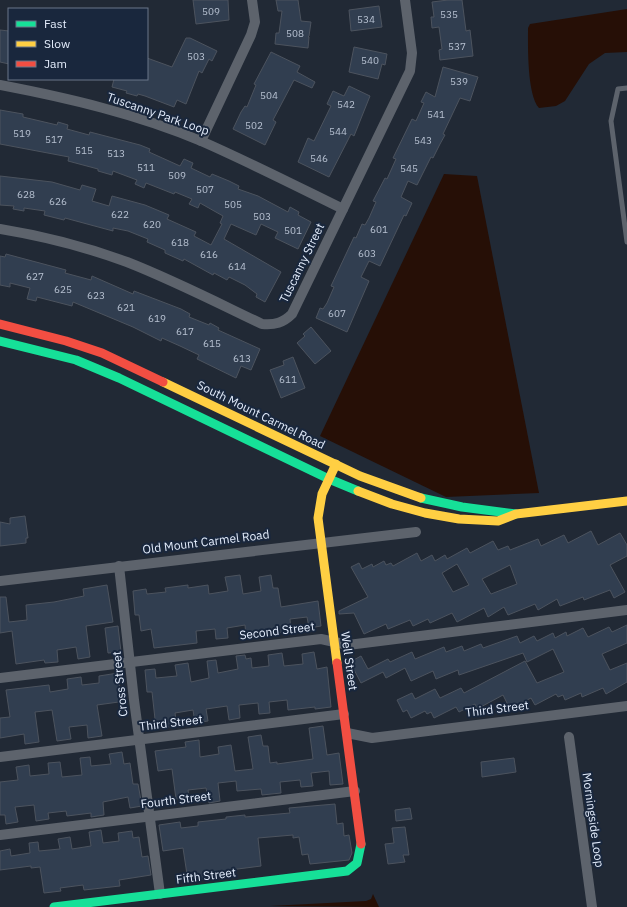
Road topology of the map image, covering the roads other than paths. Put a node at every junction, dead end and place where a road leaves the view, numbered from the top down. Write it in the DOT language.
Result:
graph roads {
  1 [pos="252,0"];
  2 [pos="405,0"];
  3 [pos="0,85"];
  4 [pos="627,88"];
  5 [pos="201,141"];
  6 [pos="343,209"];
  7 [pos="0,229"];
  8 [pos="627,242"];
  9 [pos="0,324"];
  10 [pos="0,341"];
  11 [pos="336,464"];
  12 [pos="329,479"];
  13 [pos="627,501"];
  14 [pos="516,514"];
  15 [pos="416,532"];
  16 [pos="320,542"];
  17 [pos="119,566"];
  18 [pos="0,581"];
  19 [pos="627,610"];
  20 [pos="334,641"];
  21 [pos="131,662"];
  22 [pos="0,678"];
  23 [pos="627,706"];
  24 [pos="344,714"];
  25 [pos="347,733"];
  26 [pos="569,737"];
  27 [pos="140,740"];
  28 [pos="0,757"];
  29 [pos="354,791"];
  30 [pos="151,817"];
  31 [pos="0,835"];
  32 [pos="357,864"];
  33 [pos="160,894"];
  34 [pos="54,907"];
  35 [pos="592,907"];
  1 -- 5 [label="street"];
  2 -- 6 [label="street, Tuscanny Street"];
  3 -- 5 [label="street, Tuscanny Park Loop"];
  4 -- 8 [label="lane"];
  5 -- 6 [label="street, Tuscanny Park Loop"];
  6 -- 7 [label="street, Tuscanny Street"];
  9 -- 11 [label="street, South Mount Carmel Road"];
  10 -- 12 [label="street, South Mount Carmel Road"];
  11 -- 12 [label="street, Well Street"];
  11 -- 14 [label="street, South Mount Carmel Road"];
  12 -- 14 [label="street, South Mount Carmel Road"];
  12 -- 16 [label="street, Well Street"];
  13 -- 14 [label="street, South Mount Carmel Road"];
  15 -- 16 [label="street, Old Mount Carmel Road"];
  16 -- 17 [label="street, Old Mount Carmel Road"];
  16 -- 20 [label="street, Well Street"];
  17 -- 18 [label="street, Old Mount Carmel Road"];
  17 -- 21 [label="street, Cross Street"];
  19 -- 20 [label="street, Second Street"];
  20 -- 21 [label="street, Second Street"];
  20 -- 24 [label="street, Well Street"];
  21 -- 22 [label="street, Second Street"];
  21 -- 27 [label="street, Cross Street"];
  23 -- 25 [label="street, Third Street"];
  24 -- 25 [label="street, Well Street"];
  24 -- 27 [label="street, Third Street"];
  25 -- 29 [label="street, Well Street"];
  26 -- 35 [label="street, Morningside Loop"];
  27 -- 28 [label="street, Third Street"];
  27 -- 30 [label="street, Cross Street"];
  29 -- 30 [label="street, Fourth Street"];
  29 -- 32 [label="street, Well Street"];
  30 -- 31 [label="street, Fourth Street"];
  30 -- 33 [label="street, Cross Street"];
  32 -- 33 [label="street, Fifth Street"];
  33 -- 34 [label="street, Fifth Street"];
}
